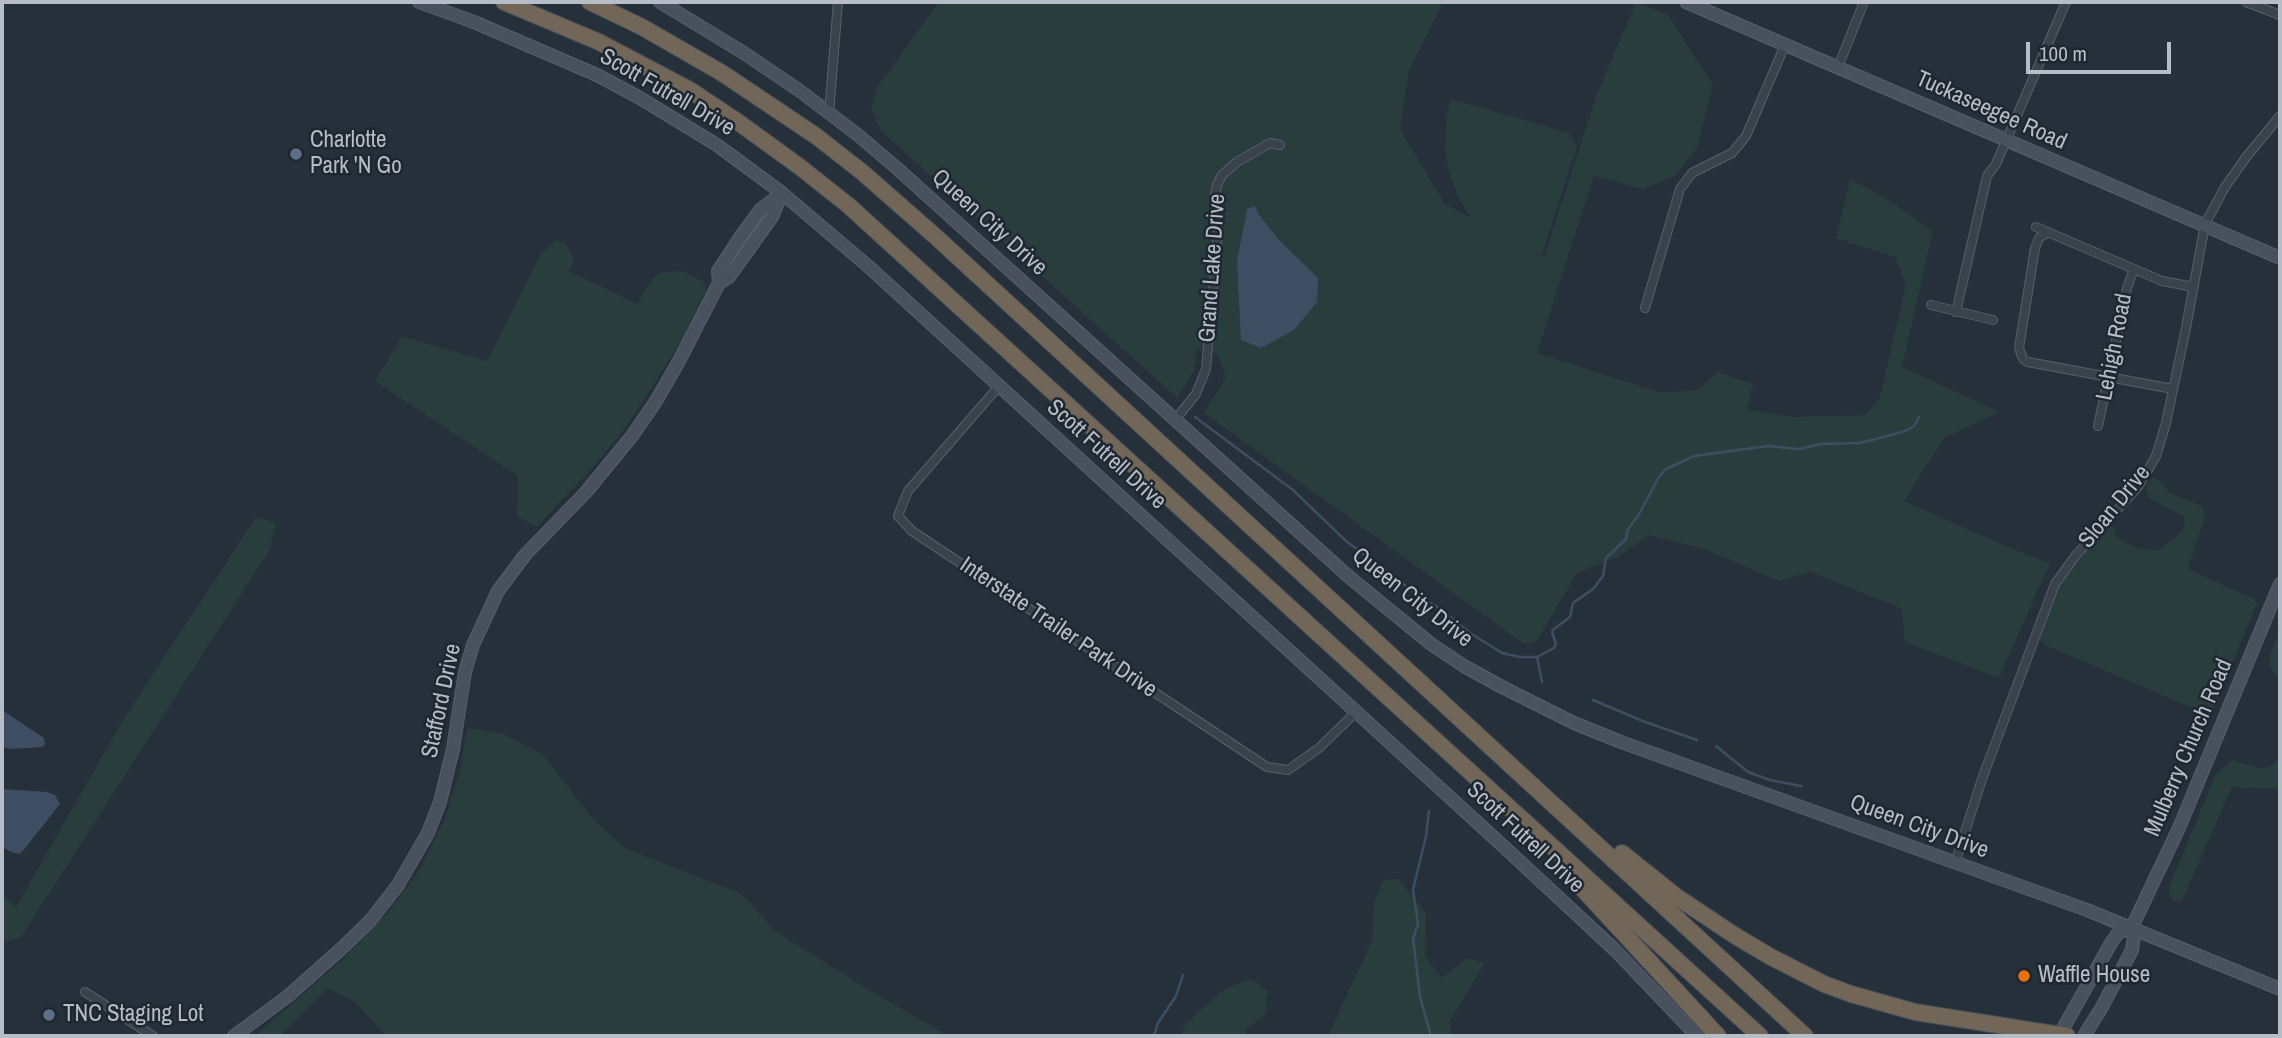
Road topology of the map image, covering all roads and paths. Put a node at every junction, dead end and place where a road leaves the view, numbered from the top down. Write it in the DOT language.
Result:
graph roads {
  1 [pos="419,2"];
  2 [pos="504,2"];
  3 [pos="590,2"];
  4 [pos="660,2"];
  5 [pos="838,2"];
  6 [pos="1686,2"];
  7 [pos="1864,2"];
  8 [pos="2066,2"];
  9 [pos="2246,2"];
  10 [pos="2280,15"];
  11 [pos="1785,45"];
  12 [pos="1838,67"];
  13 [pos="829,113"];
  14 [pos="2280,116"];
  15 [pos="2006,141"];
  16 [pos="1280,145"];
  17 [pos="782,192"];
  18 [pos="2205,224"];
  19 [pos="2036,227"];
  20 [pos="2048,232"];
  21 [pos="2280,258"];
  22 [pos="2134,269"];
  23 [pos="2194,286"];
  24 [pos="1931,305"];
  25 [pos="1645,308"];
  26 [pos="1956,312"];
  27 [pos="1993,320"];
  28 [pos="2110,377"];
  29 [pos="999,386"];
  30 [pos="2173,389"];
  31 [pos="1175,420"];
  32 [pos="2098,426"];
  33 [pos="2280,584"];
  34 [pos="1356,712"];
  35 [pos="1510,763"];
  36 [pos="1520,816"];
  37 [pos="1955,863"];
  38 [pos="2132,928"];
  39 [pos="2280,989"];
  40 [pos="85,992"];
  41 [pos="2062,1035"];
  42 [pos="153,1036"];
  43 [pos="234,1036"];
  44 [pos="1697,1036"];
  45 [pos="1718,1036"];
  46 [pos="1760,1036"];
  47 [pos="1805,1036"];
  48 [pos="2084,1036"];
  1 -- 17 [label="street, Scott Futrell Drive"];
  2 -- 36 [label="highway"];
  3 -- 35 [label="highway"];
  4 -- 13 [label="street, Queen City Drive"];
  5 -- 13 [label="street"];
  6 -- 11 [label="street, Tuckaseegee Road"];
  7 -- 12 [label="street"];
  8 -- 15 [label="street"];
  9 -- 10 [label="street"];
  11 -- 12 [label="street, Tuckaseegee Road"];
  11 -- 25 [label="street"];
  12 -- 15 [label="street, Tuckaseegee Road"];
  13 -- 31 [label="street, Queen City Drive"];
  14 -- 18 [label="street, Sloan Drive"];
  15 -- 18 [label="street, Tuckaseegee Road"];
  15 -- 26 [label="street"];
  16 -- 31 [label="street, Grand Lake Drive"];
  17 -- 29 [label="street, Scott Futrell Drive"];
  17 -- 43 [label="street, Stafford Drive"];
  18 -- 21 [label="street, Tuckaseegee Road"];
  18 -- 23 [label="street, Sloan Drive"];
  19 -- 20 [label="street"];
  20 -- 22 [label="street"];
  20 -- 28 [label="street"];
  22 -- 23 [label="street"];
  22 -- 28 [label="street, Lehigh Road"];
  23 -- 30 [label="street, Sloan Drive"];
  24 -- 26 [label="street"];
  26 -- 27 [label="street"];
  28 -- 30 [label="street"];
  28 -- 32 [label="street, Lehigh Road"];
  29 -- 34 [label="street, Scott Futrell Drive"];
  29 -- 34 [label="street, Interstate Trailer Park Drive"];
  30 -- 37 [label="street, Sloan Drive"];
  31 -- 37 [label="street, Queen City Drive"];
  33 -- 38 [label="street, Mulberry Church Road"];
  34 -- 44 [label="street, Scott Futrell Drive"];
  35 -- 41 [label="highway"];
  35 -- 47 [label="highway"];
  36 -- 45 [label="highway"];
  36 -- 46 [label="highway"];
  37 -- 38 [label="street, Queen City Drive"];
  38 -- 39 [label="street, Queen City Drive"];
  38 -- 41 [label="street, Mulberry Church Road"];
  38 -- 48 [label="street, Mulberry Church Road"];
  40 -- 42 [label="street"];
}
